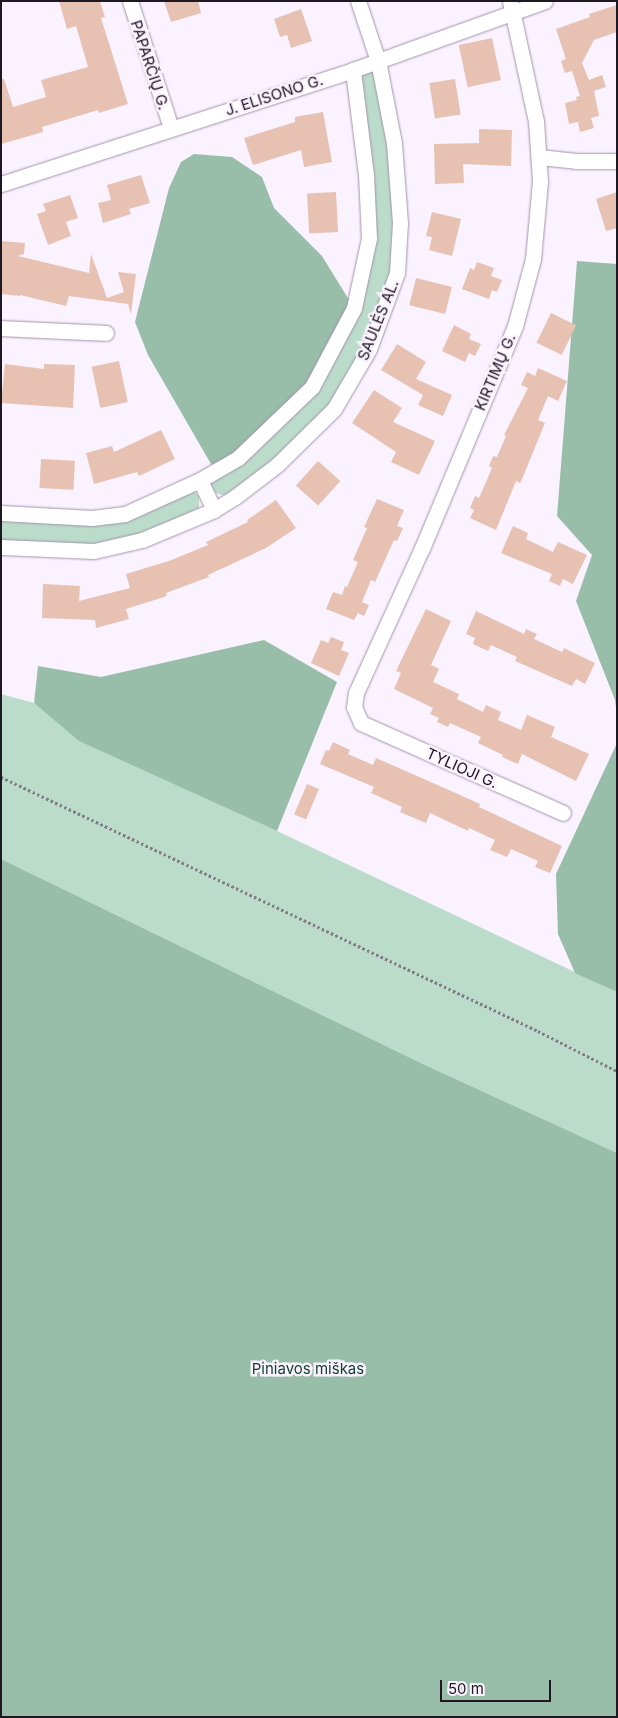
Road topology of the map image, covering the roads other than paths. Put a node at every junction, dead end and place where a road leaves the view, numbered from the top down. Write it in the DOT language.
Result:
graph roads {
  1 [pos="130,1"];
  2 [pos="358,1"];
  3 [pos="545,1"];
  4 [pos="511,7"];
  5 [pos="378,61"];
  6 [pos="353,70"];
  7 [pos="171,128"];
  8 [pos="539,157"];
  9 [pos="617,161"];
  10 [pos="1,184"];
  11 [pos="1,328"];
  12 [pos="106,333"];
  13 [pos="200,480"];
  14 [pos="214,510"];
  15 [pos="1,514"];
  16 [pos="1,547"];
  17 [pos="361,722"];
  18 [pos="562,813"];
  1 -- 7 [label="street, PAPARČIŲ G."];
  2 -- 5 [label="street, SAULĖS AL."];
  3 -- 4 [label="street, J. ELISONO G."];
  4 -- 5 [label="street, J. ELISONO G."];
  4 -- 8 [label="street, KIRTIMŲ G."];
  5 -- 6 [label="street, J. ELISONO G."];
  5 -- 14 [label="street, SAULĖS AL."];
  6 -- 7 [label="street, J. ELISONO G."];
  6 -- 13 [label="street, SAULĖS AL."];
  7 -- 10 [label="street, J. ELISONO G."];
  8 -- 9 [label="street"];
  8 -- 17 [label="street, KIRTIMŲ G."];
  11 -- 12 [label="street"];
  13 -- 14 [label="street"];
  13 -- 15 [label="street, SAULĖS AL."];
  14 -- 16 [label="street, SAULĖS AL."];
  17 -- 18 [label="street, TYLIOJI G."];
}
